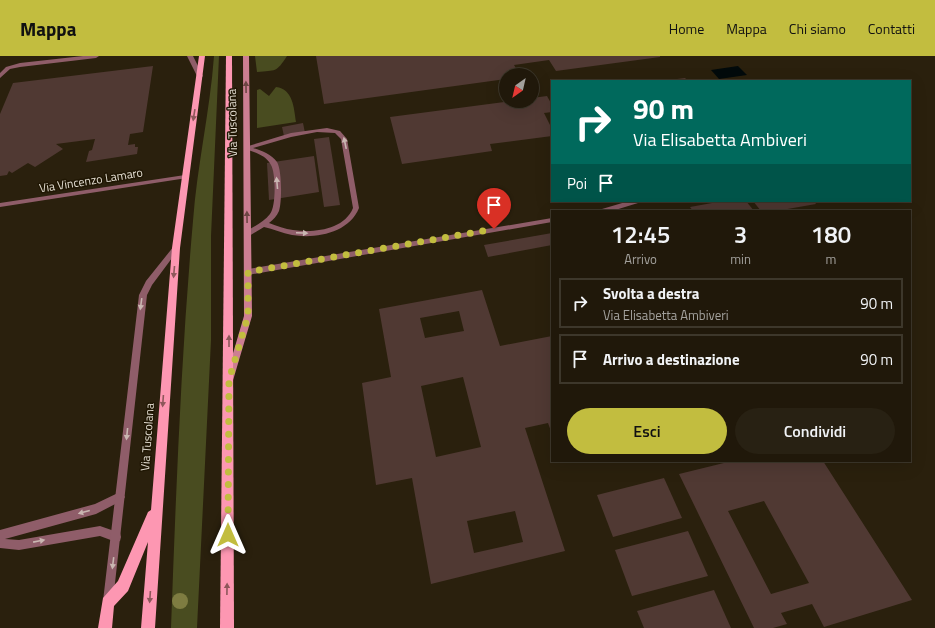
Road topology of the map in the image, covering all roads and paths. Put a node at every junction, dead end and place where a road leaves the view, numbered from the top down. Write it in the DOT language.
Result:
graph roads {
  1 [pos="96,56"];
  2 [pos="190,56"];
  3 [pos="202,56"];
  4 [pos="229,56"];
  5 [pos="246,56"];
  6 [pos="0,76"];
  7 [pos="200,76"];
  8 [pos="247,148"];
  9 [pos="185,177"];
  10 [pos="633,202"];
  11 [pos="0,205"];
  12 [pos="607,210"];
  13 [pos="551,220"];
  14 [pos="264,224"];
  15 [pos="247,234"];
  16 [pos="176,248"];
  17 [pos="248,272"];
  18 [pos="229,380"];
  19 [pos="120,497"];
  20 [pos="156,502"];
  21 [pos="0,535"];
  22 [pos="116,537"];
  23 [pos="0,543"];
  24 [pos="108,603"];
  25 [pos="105,628"];
  26 [pos="148,628"];
  27 [pos="227,628"];
  1 -- 6 [label="street"];
  2 -- 7 [label="street"];
  3 -- 7 [label="main road, Via Tuscolana"];
  18 -- 4 [label="main road, Via Tuscolana, one-way"];
  8 -- 5 [label="street, Via Tuscolana, one-way"];
  7 -- 9 [label="main road, Via Tuscolana, one-way"];
  14 -- 8 [label="street, one-way"];
  14 -- 8 [label="street, one-way"];
  15 -- 8 [label="street, Via Tuscolana, one-way"];
  9 -- 11 [label="street, Via Vincenzo Lamaro"];
  9 -- 16 [label="main road, Via Tuscolana"];
  10 -- 12 [label="street"];
  13 -- 17 [label="street"];
  14 -- 15 [label="street"];
  15 -- 17 [label="street, Via Tuscolana"];
  16 -- 19 [label="street, Via Tuscolana, one-way"];
  16 -- 20 [label="main road, Via Tuscolana, one-way"];
  17 -- 18 [label="street, Via Tuscolana"];
  27 -- 18 [label="main road, Via Tuscolana, one-way"];
  19 -- 21 [label="street, one-way"];
  19 -- 22 [label="street, Via Tuscolana"];
  20 -- 24 [label="main road"];
  20 -- 26 [label="main road, Via Tuscolana, one-way"];
  23 -- 22 [label="street, one-way"];
  22 -- 24 [label="street, Via Tuscolana, one-way"];
  24 -- 25 [label="main road"];
}
